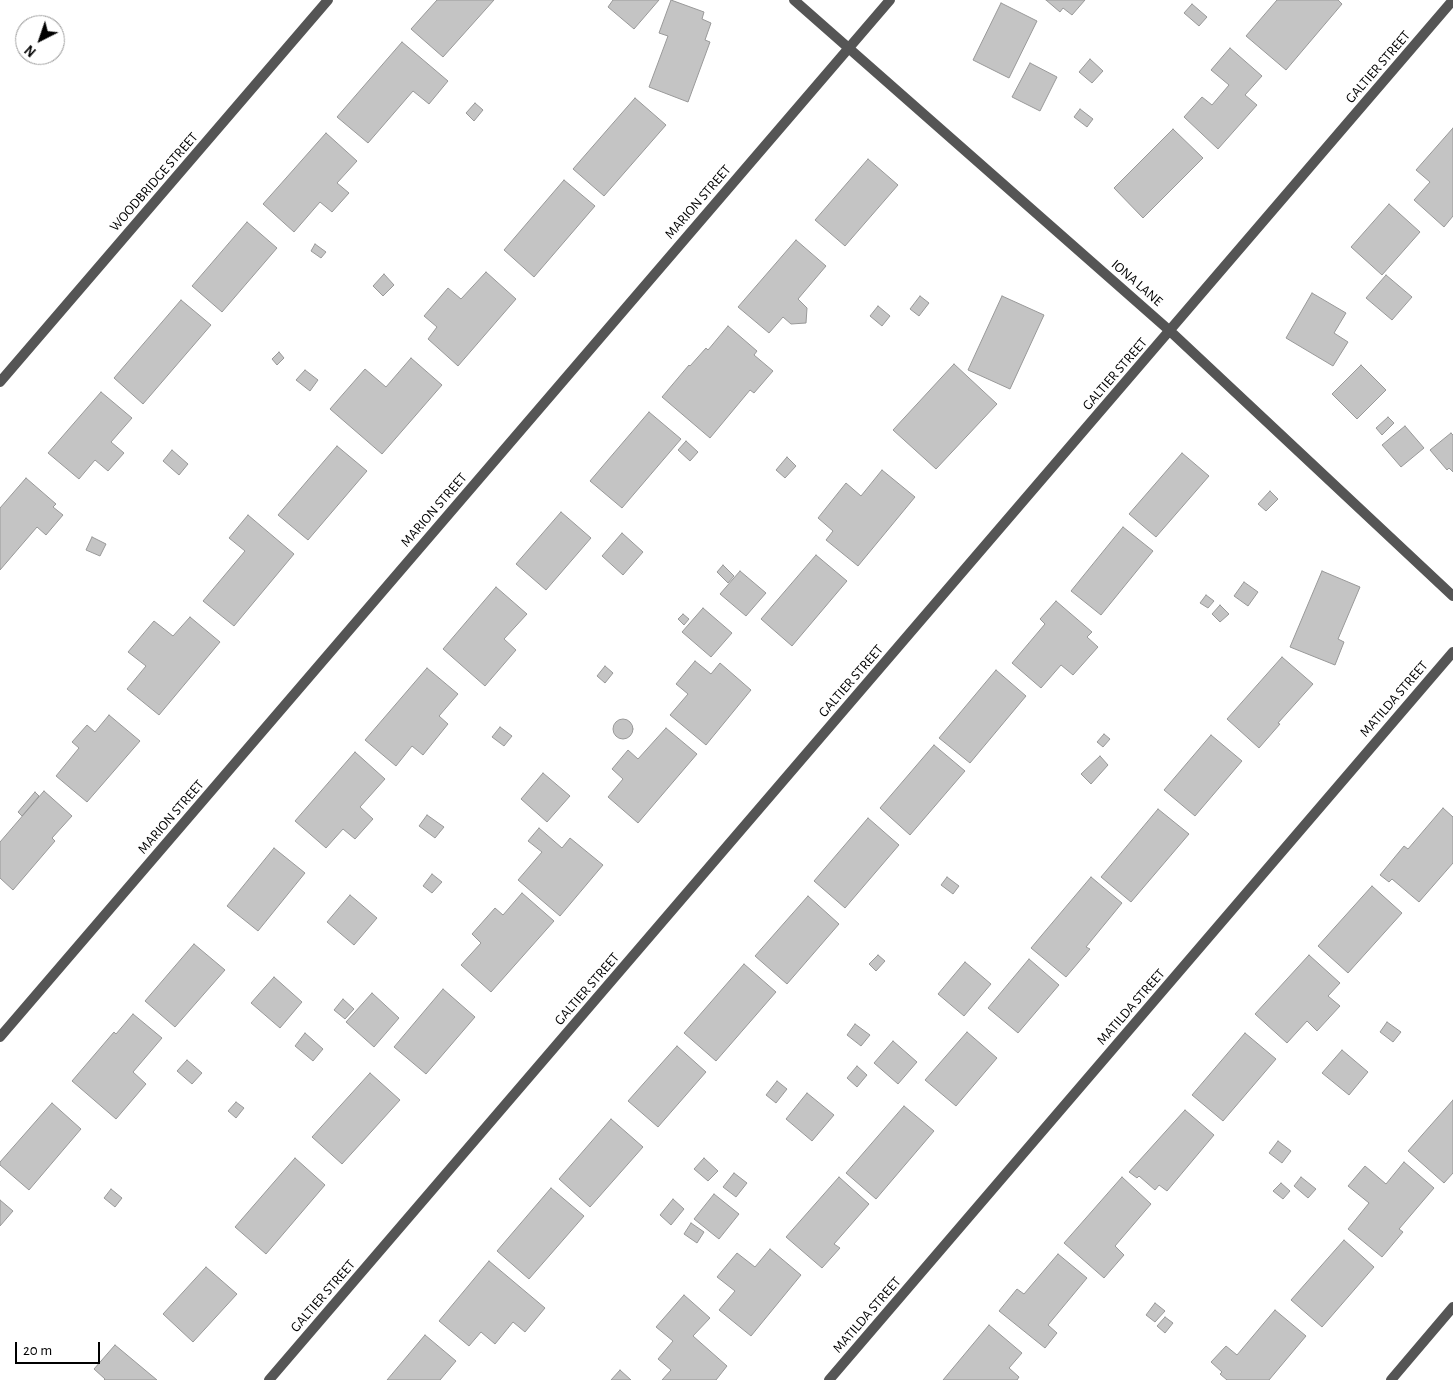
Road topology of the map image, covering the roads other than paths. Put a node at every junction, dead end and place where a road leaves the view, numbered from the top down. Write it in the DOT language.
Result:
graph roads {
  1 [pos="328,0"];
  2 [pos="794,0"];
  3 [pos="890,0"];
  4 [pos="1453,0"];
  5 [pos="849,47"];
  6 [pos="1170,331"];
  7 [pos="0,382"];
  8 [pos="1453,596"];
  9 [pos="1453,652"];
  10 [pos="0,1038"];
  11 [pos="1453,1307"];
  12 [pos="269,1380"];
  13 [pos="830,1380"];
  14 [pos="1391,1380"];
  1 -- 7 [label="street, WOODBRIDGE STREET"];
  2 -- 5 [label="street, IONA LANE"];
  3 -- 5 [label="street, MARION STREET"];
  4 -- 6 [label="street, GALTIER STREET"];
  5 -- 6 [label="street, IONA LANE"];
  5 -- 10 [label="street, MARION STREET"];
  6 -- 8 [label="street, IONA LANE"];
  6 -- 12 [label="street, GALTIER STREET"];
  9 -- 13 [label="street, MATILDA STREET"];
  11 -- 14 [label="street"];
}
